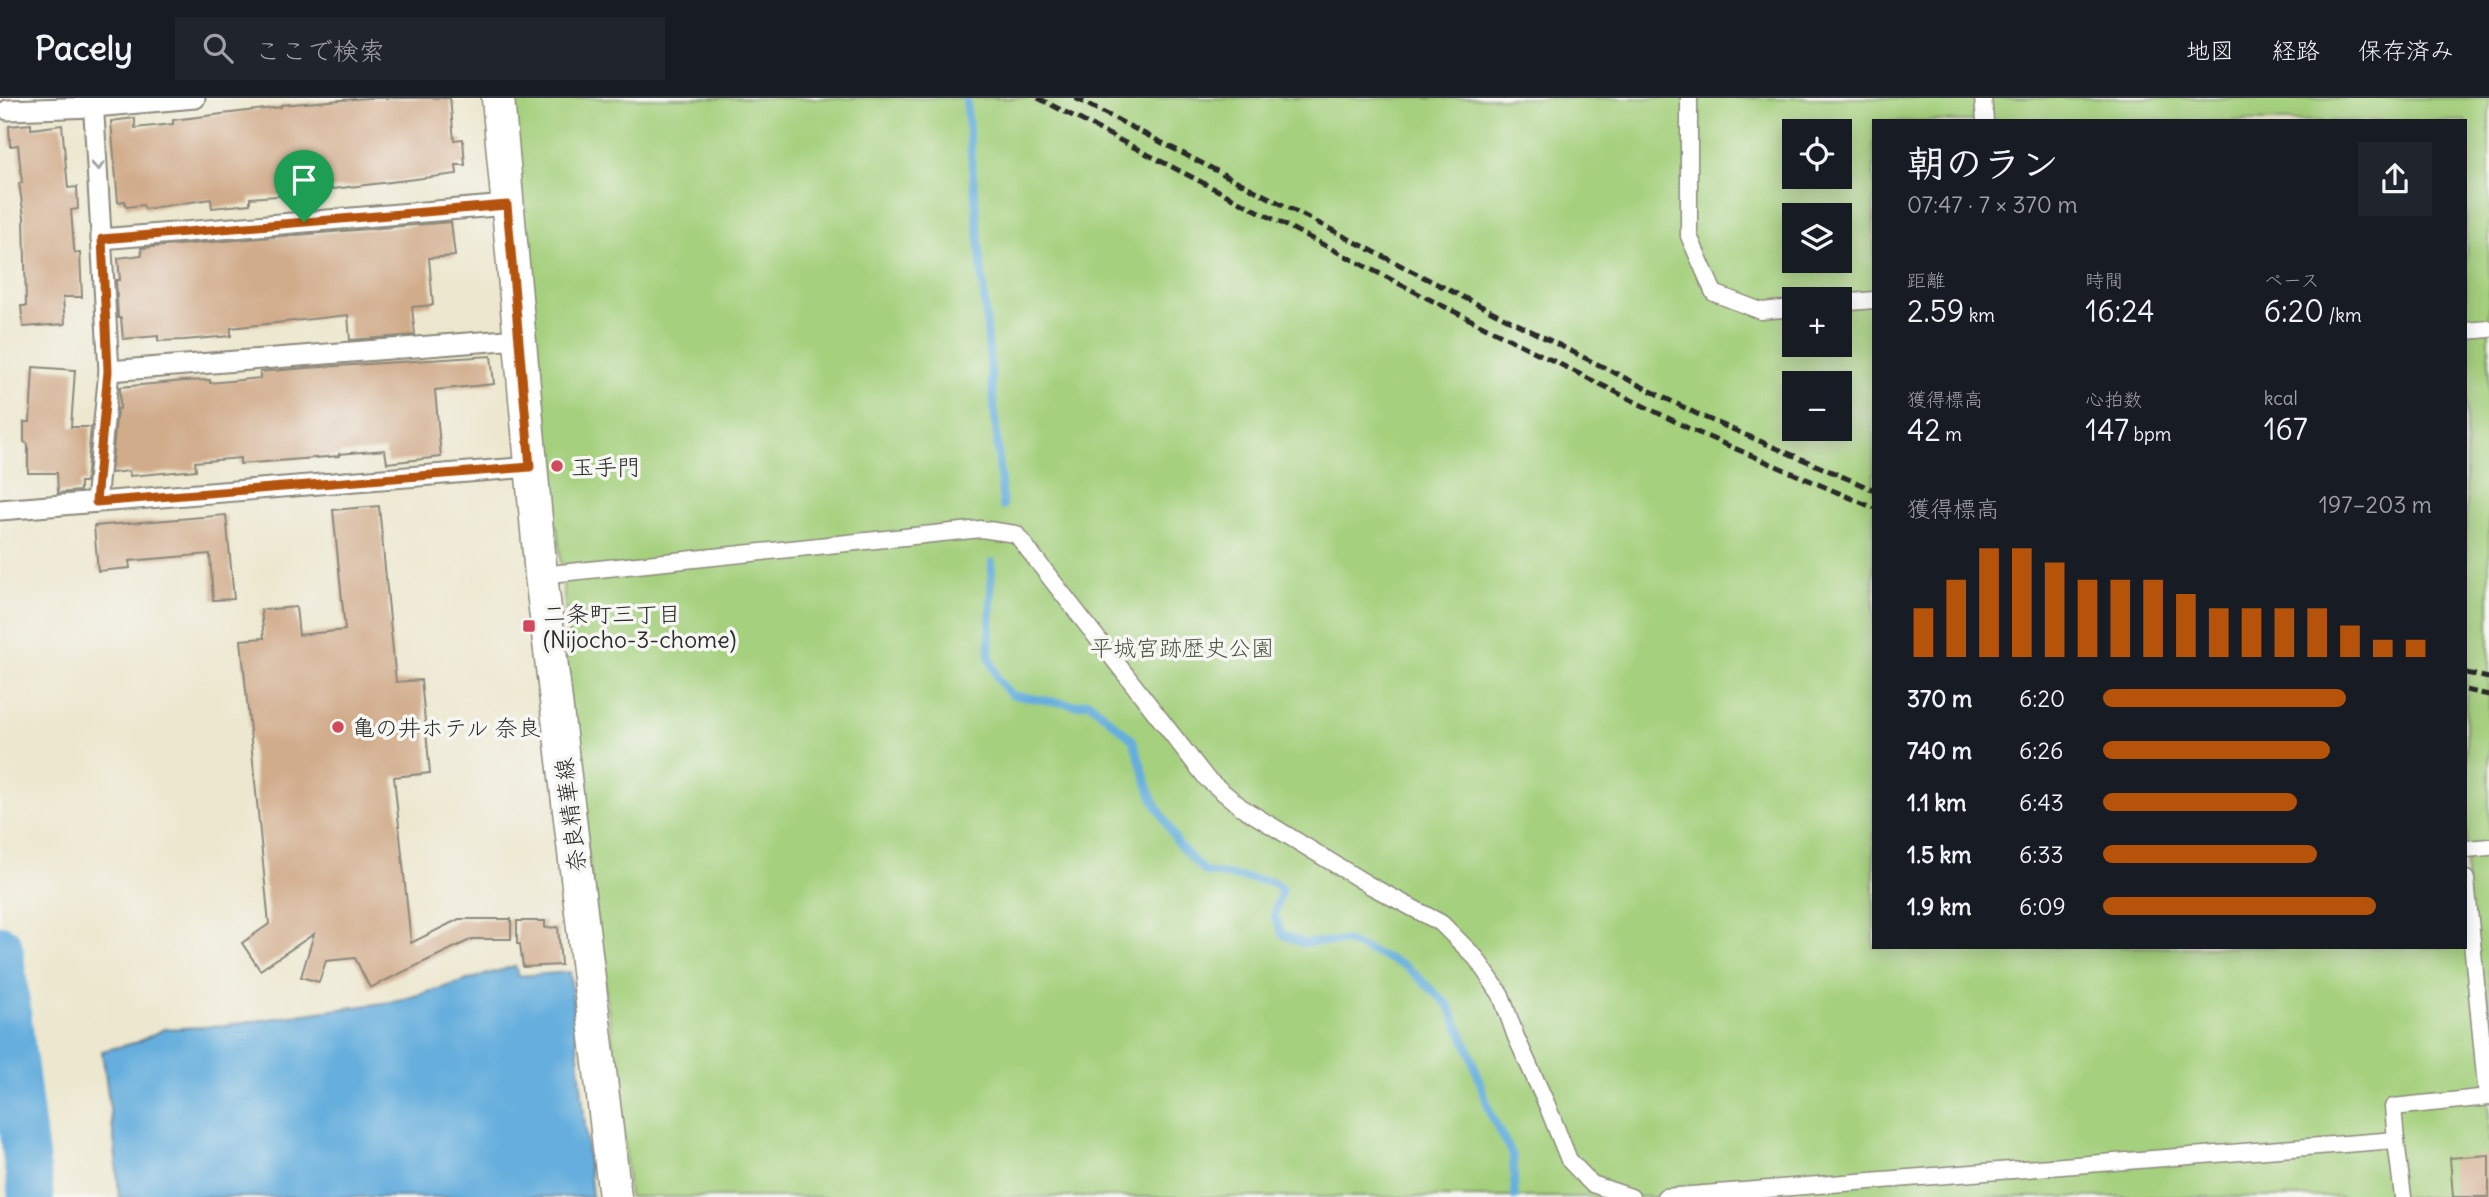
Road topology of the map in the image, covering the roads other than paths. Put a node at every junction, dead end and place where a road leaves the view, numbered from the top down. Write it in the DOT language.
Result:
graph roads {
  1 [pos="195,98"];
  2 [pos="498,98"];
  3 [pos="1689,98"];
  4 [pos="1983,98"];
  5 [pos="94,103"];
  6 [pos="8,110"];
  7 [pos="1985,119"];
  8 [pos="507,205"];
  9 [pos="102,239"];
  10 [pos="1872,300"];
  11 [pos="1852,302"];
  12 [pos="1782,309"];
  13 [pos="2489,329"];
  14 [pos="2467,331"];
  15 [pos="519,339"];
  16 [pos="108,371"];
  17 [pos="530,467"];
  18 [pos="96,502"];
  19 [pos="0,510"];
  20 [pos="541,575"];
  21 [pos="2489,847"];
  22 [pos="2467,849"];
  23 [pos="2467,889"];
  24 [pos="2488,1097"];
  25 [pos="2396,1140"];
  26 [pos="1745,1194"];
  27 [pos="615,1197"];
  28 [pos="1630,1197"];
  29 [pos="1665,1197"];
  30 [pos="2403,1197"];
  1 -- 5 [label="street"];
  2 -- 8 [label="main road, 奈良精華線"];
  3 -- 12 [label="street"];
  4 -- 7 [label="street"];
  5 -- 6 [label="street"];
  5 -- 9 [label="street, one-way"];
  8 -- 9 [label="street"];
  8 -- 15 [label="main road, 奈良精華線"];
  9 -- 16 [label="street"];
  10 -- 11 [label="street"];
  13 -- 14 [label="street"];
  15 -- 16 [label="street"];
  15 -- 17 [label="main road, 奈良精華線"];
  16 -- 18 [label="street"];
  17 -- 18 [label="street"];
  17 -- 20 [label="main road, 奈良精華線"];
  18 -- 19 [label="street"];
  20 -- 27 [label="main road, 奈良精華線"];
  20 -- 28 [label="street"];
  21 -- 22 [label="street"];
  23 -- 24 [label="street"];
  24 -- 25 [label="street"];
  25 -- 26 [label="street"];
  25 -- 30 [label="street"];
  26 -- 29 [label="street"];
}
